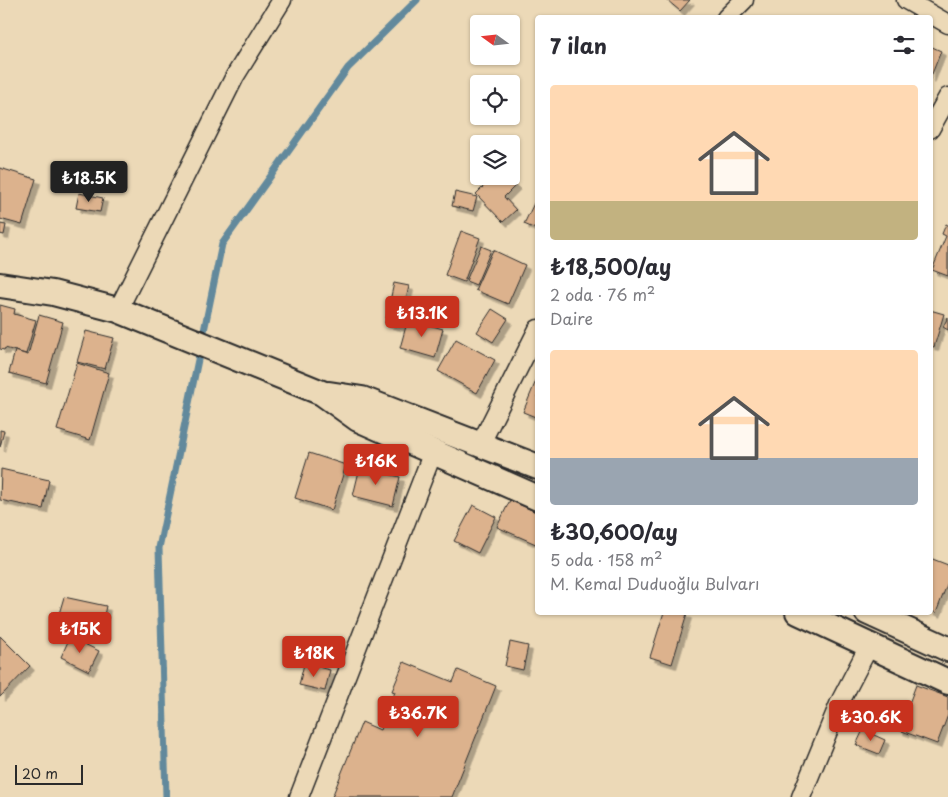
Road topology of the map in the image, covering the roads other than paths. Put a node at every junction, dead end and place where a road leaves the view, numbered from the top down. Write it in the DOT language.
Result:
graph roads {
  1 [pos="282,0"];
  2 [pos="744,0"];
  3 [pos="906,0"];
  4 [pos="729,15"];
  5 [pos="932,15"];
  6 [pos="933,15"];
  7 [pos="948,24"];
  8 [pos="948,97"];
  9 [pos="933,124"];
  10 [pos="0,285"];
  11 [pos="118,310"];
  12 [pos="535,335"];
  13 [pos="437,441"];
  14 [pos="480,445"];
  15 [pos="535,465"];
  16 [pos="468,468"];
  17 [pos="535,497"];
  18 [pos="804,615"];
  19 [pos="874,615"];
  20 [pos="869,646"];
  21 [pos="948,649"];
  22 [pos="948,682"];
  23 [pos="299,797"];
  24 [pos="801,797"];
  1 -- 11 [label="street"];
  2 -- 4 [label="street"];
  3 -- 5 [label="street"];
  6 -- 7 [label="street"];
  8 -- 9 [label="street"];
  10 -- 11 [label="street"];
  11 -- 13 [label="street"];
  12 -- 14 [label="street"];
  13 -- 14 [label="street"];
  13 -- 16 [label="street"];
  13 -- 23 [label="street"];
  14 -- 15 [label="street"];
  14 -- 16 [label="street"];
  16 -- 17 [label="street"];
  18 -- 20 [label="street"];
  19 -- 21 [label="street"];
  20 -- 22 [label="street"];
  20 -- 24 [label="street"];
}
